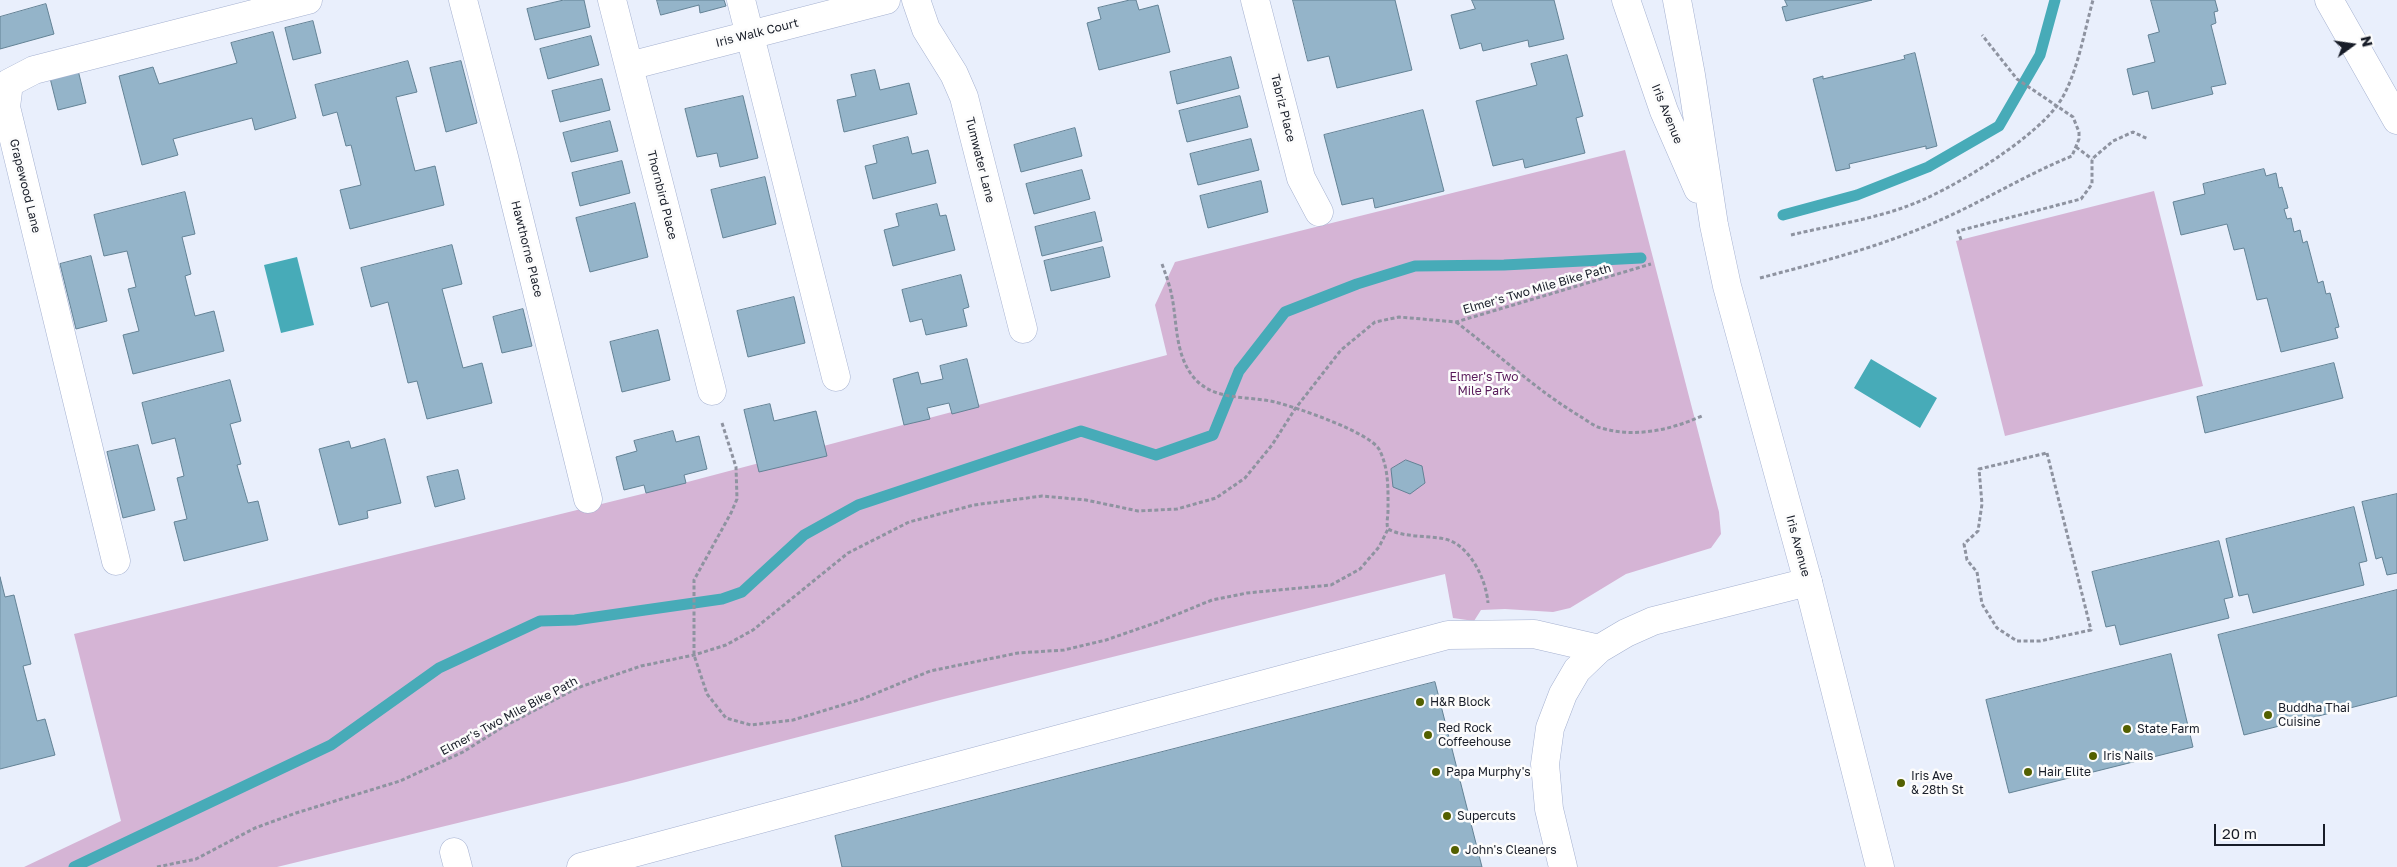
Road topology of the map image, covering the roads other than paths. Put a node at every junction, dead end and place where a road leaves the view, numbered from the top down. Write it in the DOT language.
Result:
graph roads {
  1 [pos="308,0"];
  2 [pos="463,0"];
  3 [pos="612,0"];
  4 [pos="741,0"];
  5 [pos="886,0"];
  6 [pos="916,0"];
  7 [pos="1255,0"];
  8 [pos="1626,0"];
  9 [pos="1677,0"];
  10 [pos="2329,0"];
  11 [pos="749,35"];
  12 [pos="629,66"];
  13 [pos="2397,120"];
  14 [pos="1318,212"];
  15 [pos="1714,225"];
  16 [pos="1023,329"];
  17 [pos="836,377"];
  18 [pos="712,391"];
  19 [pos="588,500"];
  20 [pos="116,561"];
  21 [pos="1808,582"];
  22 [pos="1599,649"];
  23 [pos="581,867"];
  24 [pos="1562,867"];
  25 [pos="1880,867"];
  1 -- 20 [label="street, Grapewood Lane"];
  2 -- 19 [label="street, Hawthorne Place"];
  3 -- 12 [label="street, Thornbird Place"];
  4 -- 11 [label="street"];
  5 -- 11 [label="street, Iris Walk Court"];
  6 -- 16 [label="street, Tumwater Lane"];
  7 -- 14 [label="street, Tabriz Place"];
  8 -- 15 [label="street, Iris Avenue"];
  9 -- 15 [label="street, Iris Avenue"];
  10 -- 13 [label="street"];
  11 -- 12 [label="street, Iris Walk Court"];
  11 -- 17 [label="street"];
  12 -- 18 [label="street, Thornbird Place"];
  15 -- 21 [label="street, Iris Avenue"];
  21 -- 22 [label="street"];
  21 -- 25 [label="street, Iris Avenue"];
  22 -- 23 [label="street"];
  22 -- 24 [label="street"];
}
